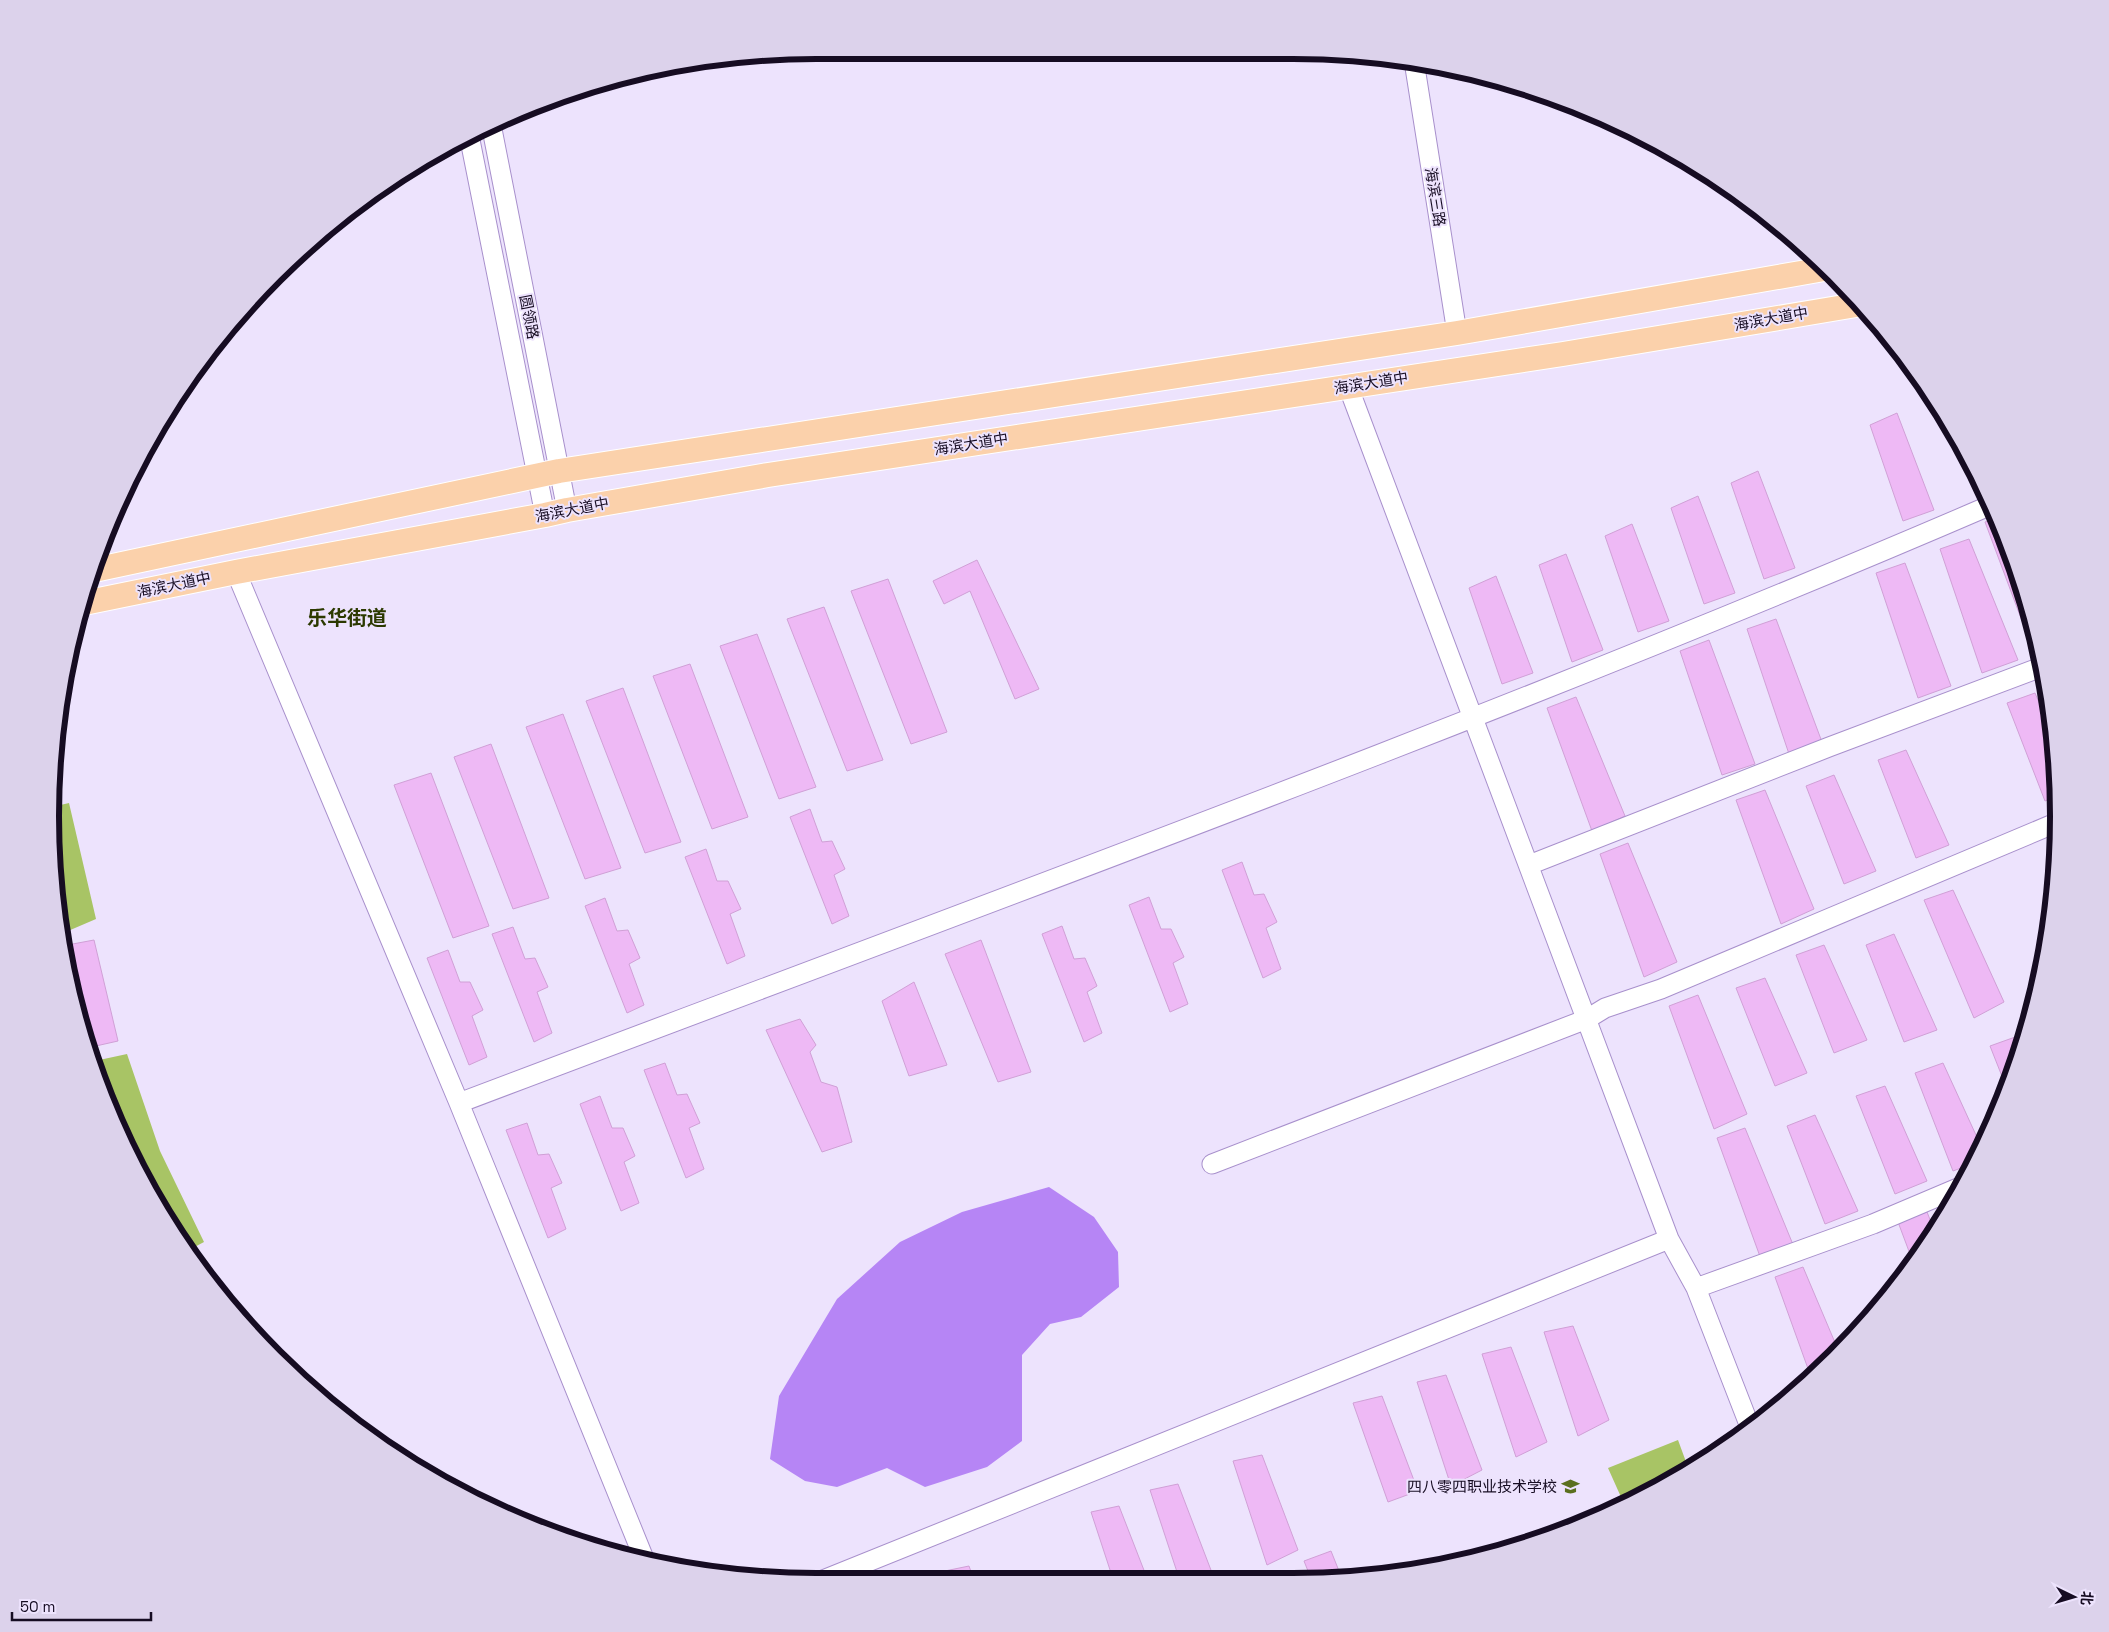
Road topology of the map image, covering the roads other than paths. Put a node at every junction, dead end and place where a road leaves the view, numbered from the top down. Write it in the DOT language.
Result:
graph roads {
  1 [pos="1415,69"];
  2 [pos="492,132"];
  3 [pos="471,142"];
  4 [pos="1817,270"];
  5 [pos="1851,306"];
  6 [pos="1457,333"];
  7 [pos="1348,386"];
  8 [pos="548,473"];
  9 [pos="1985,508"];
  10 [pos="556,512"];
  11 [pos="101,569"];
  12 [pos="236,572"];
  13 [pos="90,602"];
  14 [pos="2036,669"];
  15 [pos="1474,718"];
  16 [pos="2050,825"];
  17 [pos="1529,865"];
  18 [pos="1587,1019"];
  19 [pos="458,1103"];
  20 [pos="1212,1164"];
  21 [pos="1951,1191"];
  22 [pos="1669,1239"];
  23 [pos="1696,1288"];
  24 [pos="1748,1421"];
  25 [pos="641,1552"];
  26 [pos="840,1573"];
  1 -- 6 [label="street, 海滨三路"];
  2 -- 8 [label="street, 圆领路"];
  3 -- 8 [label="street, 圆领路"];
  4 -- 6 [label="main road, 海滨大道中"];
  5 -- 7 [label="main road, 海滨大道中"];
  6 -- 8 [label="main road, 海滨大道中"];
  7 -- 10 [label="main road, 海滨大道中"];
  7 -- 15 [label="street"];
  8 -- 10 [label="street, 圆领路"];
  8 -- 11 [label="main road, 海滨大道中"];
  9 -- 15 [label="street"];
  10 -- 12 [label="main road, 海滨大道中"];
  12 -- 13 [label="main road, 海滨大道中"];
  12 -- 19 [label="street"];
  14 -- 17 [label="street"];
  15 -- 17 [label="street"];
  15 -- 19 [label="street"];
  16 -- 18 [label="street"];
  17 -- 18 [label="street"];
  18 -- 20 [label="street"];
  18 -- 22 [label="street"];
  19 -- 25 [label="street"];
  21 -- 23 [label="street"];
  22 -- 23 [label="street"];
  22 -- 26 [label="street"];
  23 -- 24 [label="street"];
}
